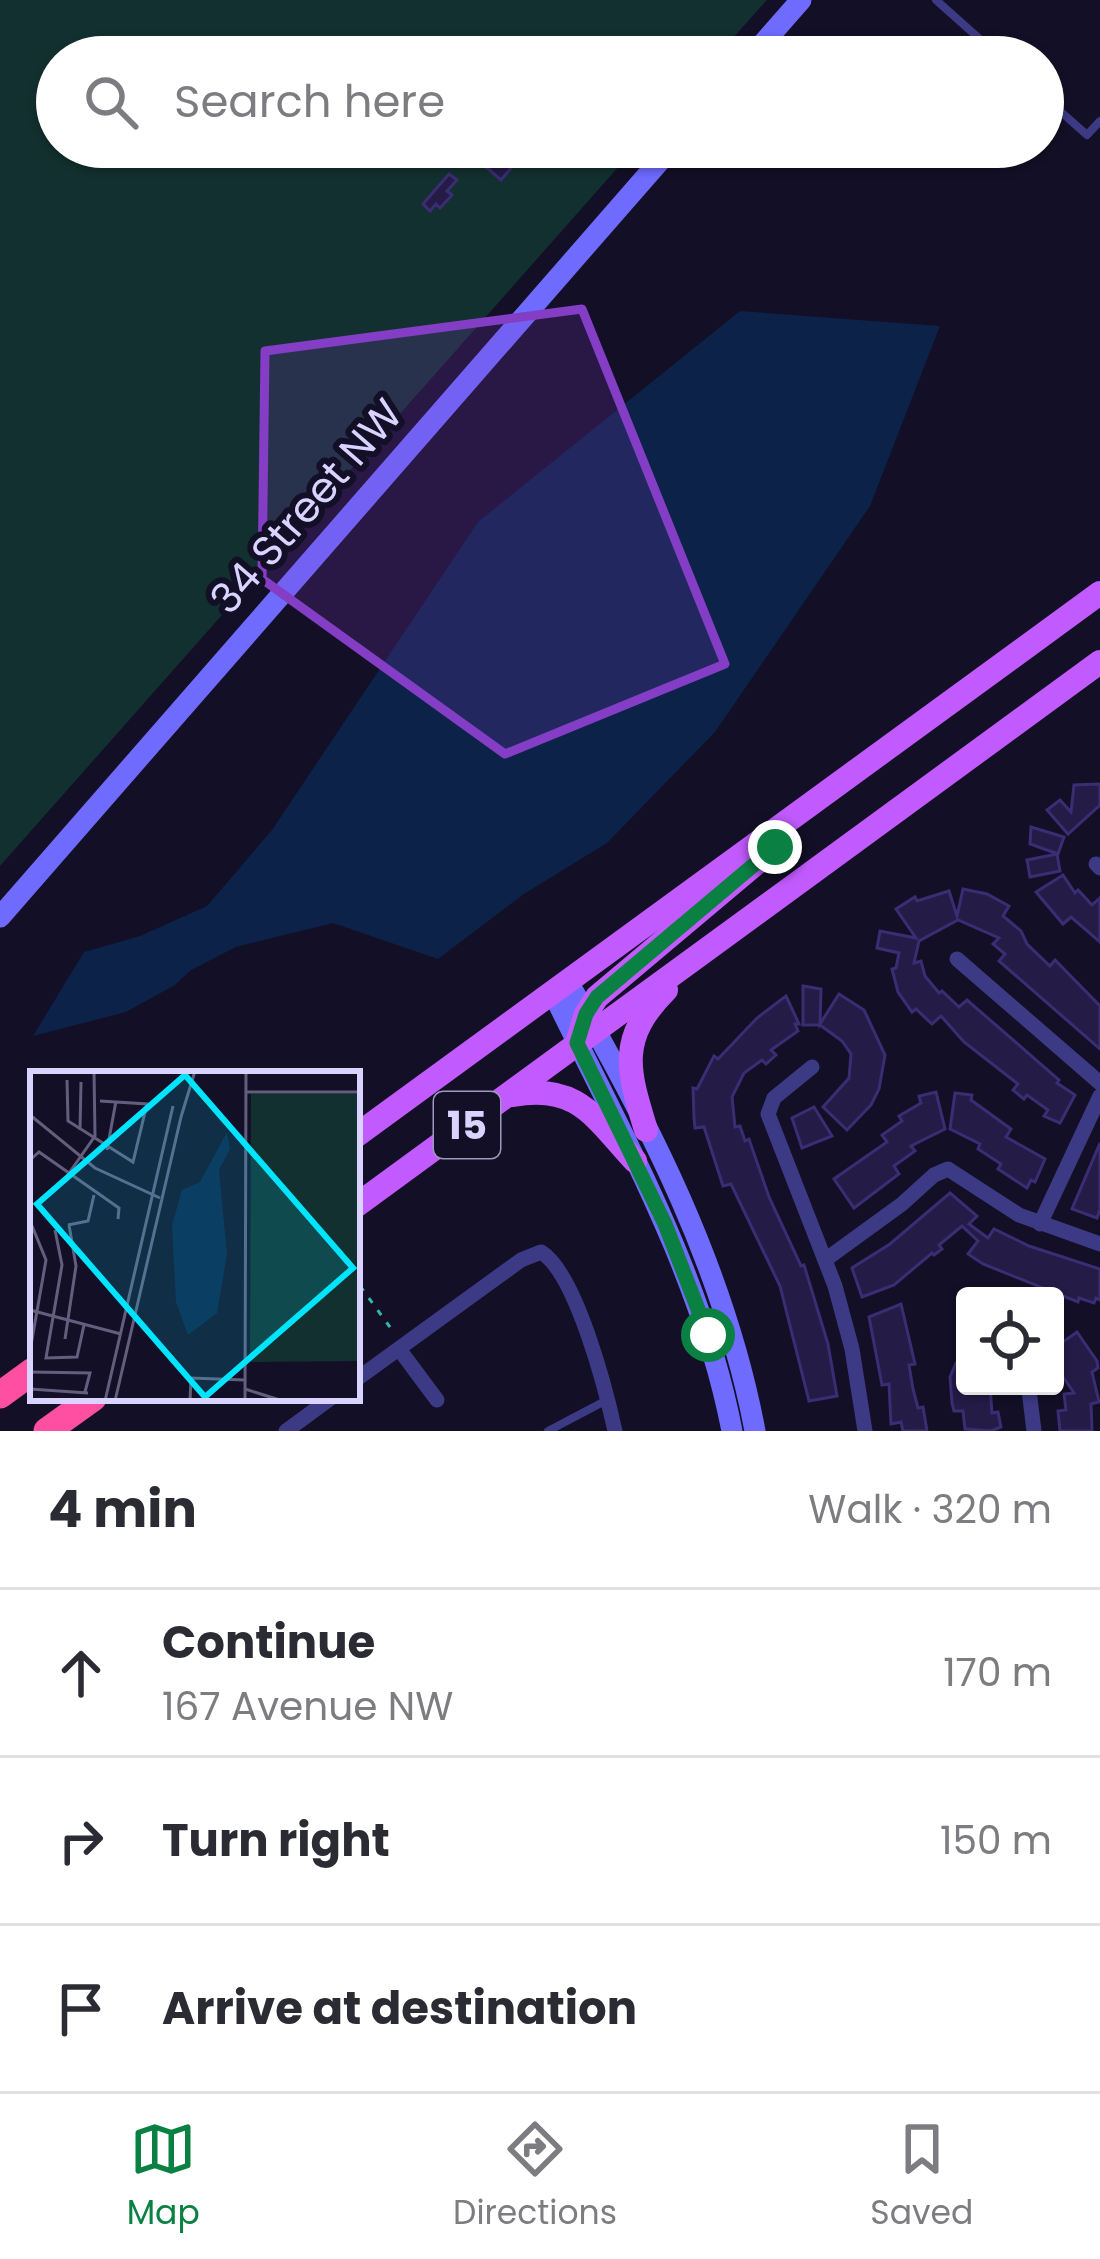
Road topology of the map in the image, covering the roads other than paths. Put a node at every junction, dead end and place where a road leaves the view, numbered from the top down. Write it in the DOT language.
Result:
graph roads {
  1 [pos="801,0"];
  2 [pos="936,0"];
  3 [pos="769,36"];
  4 [pos="976,36"];
  5 [pos="1064,114"];
  6 [pos="1100,121"];
  7 [pos="653,168"];
  8 [pos="1100,593"];
  9 [pos="1100,662"];
  10 [pos="835,786"];
  11 [pos="0,917"];
  12 [pos="701,954"];
  13 [pos="957,959"];
  14 [pos="560,988"];
  15 [pos="586,1029"];
  16 [pos="812,1067"];
  17 [pos="1100,1083"];
  18 [pos="1100,1096"];
  19 [pos="505,1097"];
  20 [pos="646,1130"];
  21 [pos="360,1134"];
  22 [pos="635,1162"];
  23 [pos="360,1203"];
  24 [pos="1040,1224"];
  25 [pos="1100,1244"];
  26 [pos="825,1260"];
  27 [pos="401,1347"];
  28 [pos="30,1355"];
  29 [pos="30,1373"];
  30 [pos="0,1375"];
  31 [pos="360,1377"];
  32 [pos="0,1395"];
  33 [pos="1030,1395"];
  34 [pos="437,1400"];
  35 [pos="608,1400"];
  36 [pos="88,1401"];
  37 [pos="107,1401"];
  38 [pos="327,1401"];
  39 [pos="47,1431"];
  40 [pos="70,1431"];
  41 [pos="286,1431"];
  42 [pos="548,1431"];
  43 [pos="616,1431"];
  44 [pos="732,1431"];
  45 [pos="755,1431"];
  46 [pos="866,1431"];
  47 [pos="1034,1431"];
  1 -- 3 [label="street"];
  2 -- 4 [label="lane"];
  5 -- 6 [label="lane"];
  7 -- 11 [label="street, 34 Street NW"];
  8 -- 10 [label="main road, 15"];
  9 -- 12 [label="main road"];
  10 -- 14 [label="main road, 15"];
  10 -- 15 [label="main road"];
  12 -- 15 [label="main road"];
  12 -- 20 [label="main road"];
  13 -- 17 [label="street"];
  14 -- 15 [label="street"];
  14 -- 21 [label="main road, 15"];
  15 -- 19 [label="main road, 15"];
  15 -- 20 [label="street"];
  15 -- 22 [label="street"];
  16 -- 26 [label="street"];
  18 -- 24 [label="street"];
  19 -- 22 [label="main road"];
  19 -- 23 [label="main road, 15"];
  20 -- 45 [label="street"];
  22 -- 44 [label="street"];
  24 -- 25 [label="street"];
  24 -- 26 [label="street"];
  26 -- 46 [label="street"];
  27 -- 31 [label="street"];
  27 -- 34 [label="street"];
  27 -- 35 [label="street"];
  28 -- 30 [label="highway"];
  29 -- 32 [label="highway"];
  33 -- 47 [label="street"];
  35 -- 42 [label="lane"];
  35 -- 43 [label="street"];
  36 -- 39 [label="highway"];
  37 -- 40 [label="highway"];
  38 -- 41 [label="street"];
}
